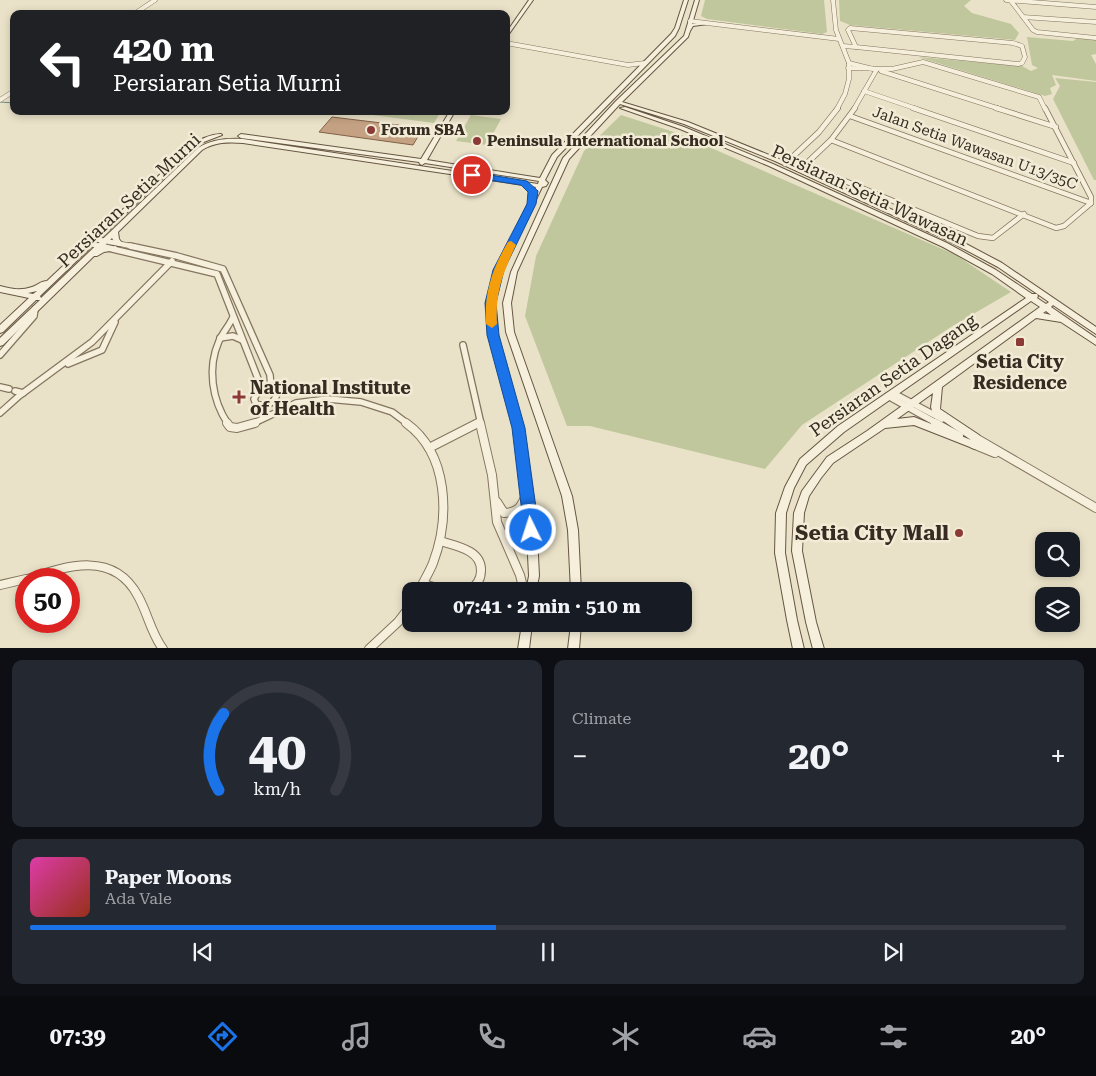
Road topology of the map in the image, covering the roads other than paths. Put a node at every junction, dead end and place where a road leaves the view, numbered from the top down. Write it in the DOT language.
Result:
graph roads {
  1 [pos="155,0"];
  2 [pos="531,0"];
  3 [pos="686,0"];
  4 [pos="696,0"];
  5 [pos="833,0"];
  6 [pos="1006,0"];
  7 [pos="1011,1"];
  8 [pos="1096,7"];
  9 [pos="140,10"];
  10 [pos="693,11"];
  11 [pos="1023,17"];
  12 [pos="690,21"];
  13 [pos="1096,22"];
  14 [pos="706,23"];
  15 [pos="510,31"];
  16 [pos="687,31"];
  17 [pos="673,34"];
  18 [pos="837,34"];
  19 [pos="825,37"];
  20 [pos="1096,38"];
  21 [pos="839,39"];
  22 [pos="510,45"];
  23 [pos="510,45"];
  24 [pos="843,46"];
  25 [pos="856,48"];
  26 [pos="645,63"];
  27 [pos="848,65"];
  28 [pos="875,69"];
  29 [pos="634,74"];
  30 [pos="630,90"];
  31 [pos="864,91"];
  32 [pos="618,92"];
  33 [pos="617,104"];
  34 [pos="636,110"];
  35 [pos="598,111"];
  36 [pos="450,115"];
  37 [pos="850,116"];
  38 [pos="601,122"];
  39 [pos="1056,127"];
  40 [pos="831,140"];
  41 [pos="428,153"];
  42 [pos="408,158"];
  43 [pos="1074,163"];
  44 [pos="422,164"];
  45 [pos="442,164"];
  46 [pos="769,164"];
  47 [pos="785,164"];
  48 [pos="548,168"];
  49 [pos="558,173"];
  50 [pos="788,173"];
  51 [pos="525,180"];
  52 [pos="543,183"];
  53 [pos="548,197"];
  54 [pos="1091,203"];
  55 [pos="531,204"];
  56 [pos="1024,214"];
  57 [pos="115,231"];
  58 [pos="93,242"];
  59 [pos="103,243"];
  60 [pos="117,246"];
  61 [pos="177,256"];
  62 [pos="86,259"];
  63 [pos="171,261"];
  64 [pos="57,276"];
  65 [pos="0,289"];
  66 [pos="1019,290"];
  67 [pos="1040,292"];
  68 [pos="16,293"];
  69 [pos="1031,297"];
  70 [pos="34,298"];
  71 [pos="44,300"];
  72 [pos="1054,301"];
  73 [pos="1021,304"];
  74 [pos="1046,307"];
  75 [pos="35,309"];
  76 [pos="1035,315"];
  77 [pos="234,317"];
  78 [pos="117,318"];
  79 [pos="10,321"];
  80 [pos="1070,322"];
  81 [pos="0,330"];
  82 [pos="1096,331"];
  83 [pos="220,338"];
  84 [pos="242,340"];
  85 [pos="1096,342"];
  86 [pos="0,343"];
  87 [pos="463,345"];
  88 [pos="0,355"];
  89 [pos="59,368"];
  90 [pos="938,384"];
  91 [pos="0,387"];
  92 [pos="271,388"];
  93 [pos="262,389"];
  94 [pos="23,393"];
  95 [pos="891,394"];
  96 [pos="910,405"];
  97 [pos="1,410"];
  98 [pos="479,422"];
  99 [pos="883,424"];
  100 [pos="976,442"];
  101 [pos="429,448"];
  102 [pos="527,491"];
  103 [pos="496,500"];
  104 [pos="1096,508"];
  105 [pos="440,541"];
  106 [pos="61,568"];
  107 [pos="15,582"];
  108 [pos="424,582"];
  109 [pos="478,582"];
  110 [pos="522,582"];
  111 [pos="533,582"];
  112 [pos="576,582"];
  113 [pos="0,585"];
  114 [pos="402,617"];
  115 [pos="526,632"];
  116 [pos="575,632"];
  117 [pos="163,648"];
  118 [pos="369,648"];
  119 [pos="523,648"];
  120 [pos="573,648"];
  121 [pos="799,648"];
  122 [pos="819,648"];
  1 -- 9 [label="street"];
  2 -- 15 [label="street"];
  3 -- 17 [label="street"];
  4 -- 10 [label="street"];
  5 -- 18 [label="street"];
  6 -- 7 [label="street"];
  7 -- 8 [label="street"];
  7 -- 11 [label="street"];
  10 -- 12 [label="street"];
  10 -- 14 [label="street"];
  11 -- 13 [label="street"];
  11 -- 20 [label="street"];
  12 -- 14 [label="street"];
  12 -- 16 [label="street"];
  12 -- 17 [label="street"];
  14 -- 16 [label="street"];
  14 -- 19 [label="street"];
  16 -- 30 [label="street"];
  17 -- 26 [label="street"];
  18 -- 19 [label="street"];
  18 -- 21 [label="street"];
  19 -- 21 [label="street"];
  19 -- 24 [label="street"];
  21 -- 24 [label="street"];
  22 -- 26 [label="street"];
  23 -- 29 [label="street"];
  24 -- 25 [label="street"];
  24 -- 27 [label="street"];
  25 -- 25 [label="street"];
  26 -- 29 [label="street"];
  27 -- 28 [label="street"];
  27 -- 47 [label="street"];
  28 -- 31 [label="street"];
  28 -- 39 [label="street"];
  28 -- 39 [label="street"];
  29 -- 32 [label="street"];
  30 -- 33 [label="street"];
  30 -- 34 [label="street"];
  31 -- 37 [label="street"];
  31 -- 43 [label="street"];
  32 -- 33 [label="street"];
  32 -- 35 [label="street"];
  33 -- 34 [label="street, Persiaran Setia Wawasan"];
  33 -- 35 [label="street"];
  33 -- 38 [label="street"];
  34 -- 38 [label="street"];
  34 -- 46 [label="street, Persiaran Setia Wawasan"];
  34 -- 47 [label="street, Persiaran Setia Wawasan"];
  35 -- 48 [label="street"];
  36 -- 41 [label="street"];
  37 -- 40 [label="street"];
  37 -- 54 [label="street, Jalan Setia Wawasan U13/35C"];
  38 -- 49 [label="street"];
  39 -- 43 [label="street"];
  40 -- 56 [label="street"];
  40 -- 56 [label="street"];
  41 -- 42 [label="street"];
  41 -- 44 [label="street"];
  41 -- 45 [label="street"];
  42 -- 44 [label="street, Persiaran Setia Murni"];
  42 -- 58 [label="street, Persiaran Setia Murni"];
  43 -- 54 [label="street"];
  44 -- 45 [label="street, Persiaran Setia Murni"];
  44 -- 51 [label="street, Persiaran Setia Murni"];
  44 -- 57 [label="street, Persiaran Setia Murni"];
  45 -- 51 [label="street, Persiaran Setia Murni"];
  46 -- 47 [label="street"];
  46 -- 50 [label="street, Persiaran Setia Wawasan"];
  47 -- 50 [label="street"];
  47 -- 67 [label="street, Persiaran Setia Wawasan"];
  48 -- 51 [label="street"];
  48 -- 52 [label="street"];
  49 -- 52 [label="street"];
  49 -- 53 [label="street"];
  50 -- 66 [label="street, Persiaran Setia Wawasan"];
  51 -- 52 [label="street, Persiaran Setia Murni"];
  51 -- 55 [label="street"];
  52 -- 53 [label="street"];
  52 -- 55 [label="street"];
  53 -- 112 [label="street"];
  54 -- 56 [label="street"];
  55 -- 102 [label="street"];
  57 -- 59 [label="street, Persiaran Setia Murni"];
  57 -- 60 [label="street"];
  58 -- 59 [label="street"];
  58 -- 64 [label="street, Persiaran Setia Murni"];
  59 -- 60 [label="street"];
  59 -- 62 [label="street, Persiaran Setia Murni"];
  60 -- 61 [label="street"];
  60 -- 62 [label="street"];
  60 -- 63 [label="street"];
  61 -- 63 [label="street"];
  61 -- 92 [label="street"];
  62 -- 71 [label="street, Persiaran Setia Murni"];
  63 -- 77 [label="street"];
  63 -- 78 [label="street"];
  64 -- 68 [label="street"];
  64 -- 70 [label="street, Persiaran Setia Murni"];
  65 -- 68 [label="street"];
  66 -- 69 [label="street, Persiaran Setia Wawasan"];
  66 -- 73 [label="street"];
  67 -- 69 [label="street, Persiaran Setia Dagang"];
  67 -- 72 [label="street, Persiaran Setia Wawasan"];
  68 -- 70 [label="street"];
  68 -- 79 [label="street"];
  69 -- 73 [label="street, Persiaran Setia Dagang"];
  69 -- 74 [label="street, Persiaran Setia Wawasan"];
  70 -- 71 [label="street"];
  70 -- 79 [label="street, Persiaran Setia Murni"];
  71 -- 75 [label="street, Persiaran Setia Murni"];
  72 -- 74 [label="street, Persiaran Setia Dagang"];
  72 -- 82 [label="street, Persiaran Setia Wawasan"];
  73 -- 95 [label="street, Persiaran Setia Dagang"];
  74 -- 76 [label="street, Persiaran Setia Dagang"];
  74 -- 80 [label="street, Persiaran Setia Wawasan"];
  75 -- 86 [label="street, Persiaran Setia Murni"];
  75 -- 88 [label="street"];
  76 -- 80 [label="street"];
  76 -- 90 [label="street, Persiaran Setia Dagang"];
  77 -- 83 [label="street"];
  77 -- 84 [label="street"];
  78 -- 89 [label="street"];
  78 -- 89 [label="street"];
  79 -- 81 [label="street, Persiaran Setia Murni"];
  80 -- 85 [label="street, Persiaran Setia Wawasan"];
  83 -- 84 [label="street"];
  83 -- 101 [label="street"];
  84 -- 93 [label="street"];
  87 -- 98 [label="street"];
  89 -- 94 [label="street"];
  90 -- 96 [label="street, Persiaran Setia Dagang"];
  90 -- 100 [label="street"];
  91 -- 94 [label="street"];
  92 -- 93 [label="street"];
  92 -- 93 [label="street"];
  94 -- 97 [label="street"];
  95 -- 96 [label="street"];
  95 -- 121 [label="street, Persiaran Setia Dagang"];
  96 -- 99 [label="street, Persiaran Setia Dagang"];
  96 -- 100 [label="street"];
  98 -- 101 [label="street"];
  98 -- 103 [label="street"];
  99 -- 100 [label="street"];
  99 -- 122 [label="street, Persiaran Setia Dagang"];
  100 -- 104 [label="street"];
  101 -- 105 [label="street"];
  102 -- 103 [label="street"];
  102 -- 111 [label="street"];
  103 -- 110 [label="street"];
  105 -- 108 [label="street"];
  105 -- 109 [label="street"];
  106 -- 117 [label="street"];
  107 -- 113 [label="street"];
  114 -- 118 [label="street"];
  115 -- 119 [label="street"];
  116 -- 120 [label="street"];
}
